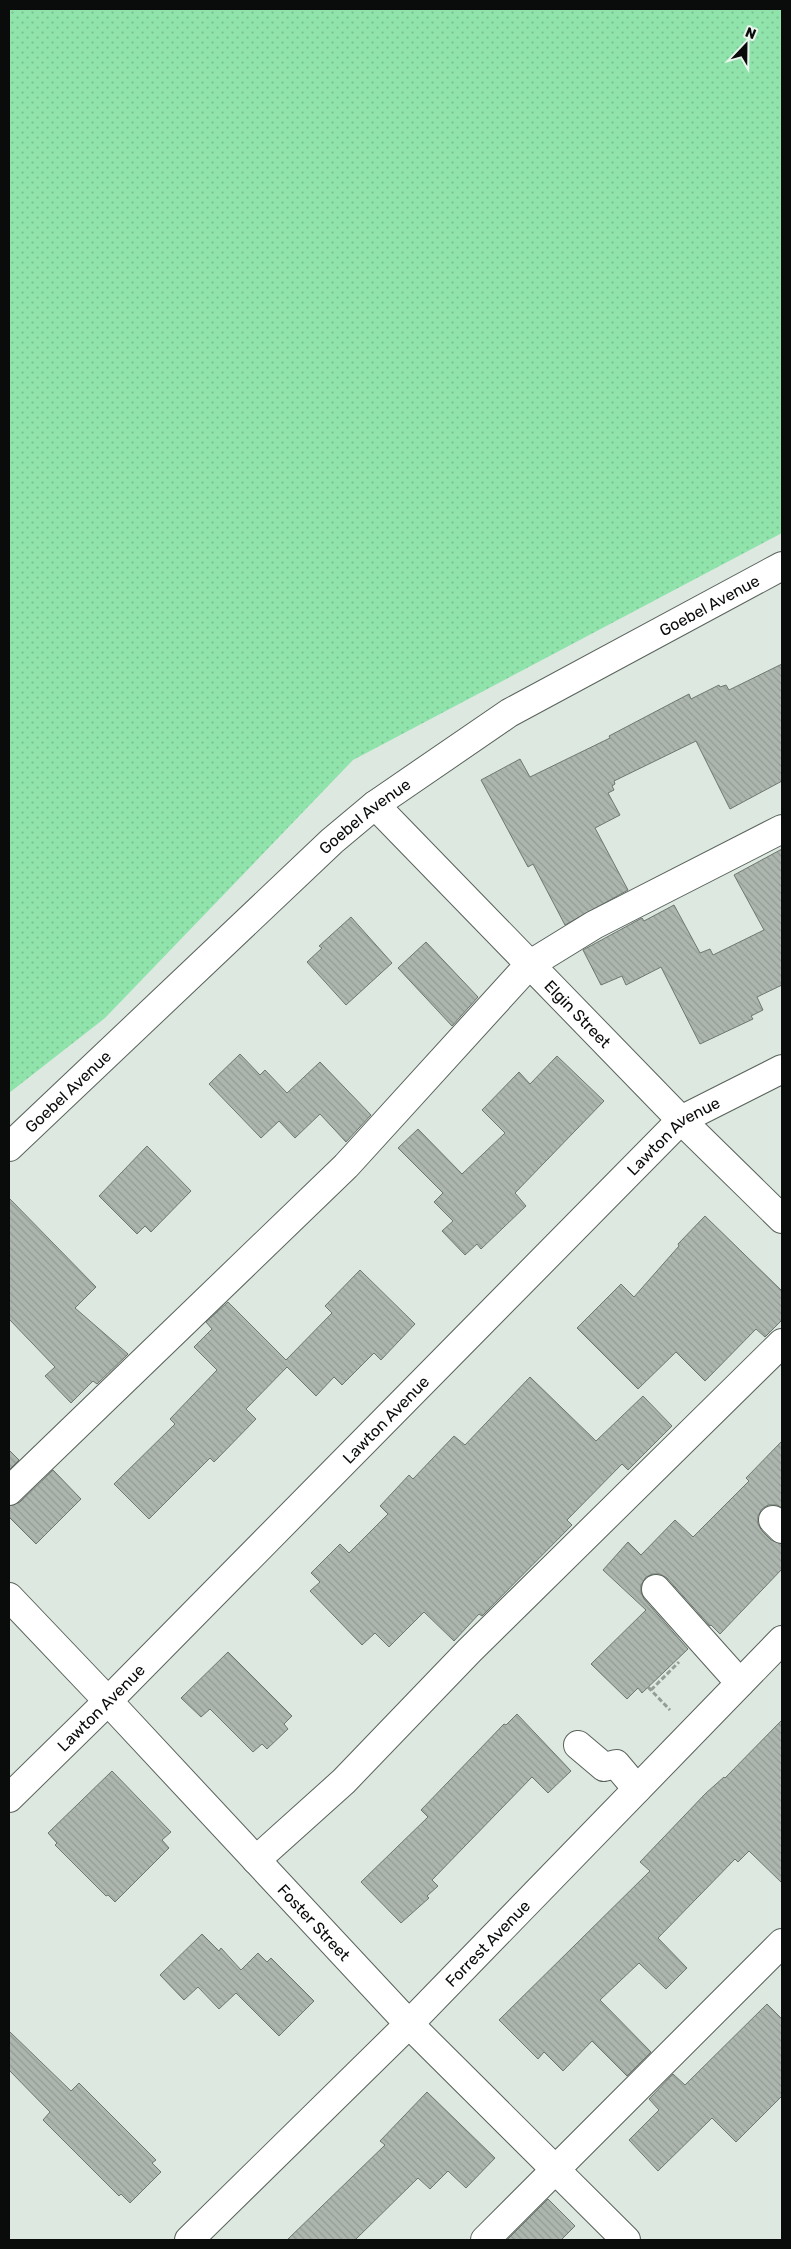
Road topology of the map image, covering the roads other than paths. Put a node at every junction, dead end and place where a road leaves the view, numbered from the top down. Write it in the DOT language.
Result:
graph roads {
  1 [pos="782,566"];
  2 [pos="375,806"];
  3 [pos="782,829"];
  4 [pos="529,965"];
  5 [pos="782,1069"];
  6 [pos="681,1120"];
  7 [pos="9,1147"];
  8 [pos="782,1220"];
  9 [pos="782,1343"];
  10 [pos="9,1491"];
  11 [pos="656,1589"];
  12 [pos="9,1597"];
  13 [pos="782,1640"];
  14 [pos="740,1683"];
  15 [pos="108,1701"];
  16 [pos="578,1745"];
  17 [pos="637,1789"];
  18 [pos="9,1798"];
  19 [pos="256,1860"];
  20 [pos="782,1943"];
  21 [pos="409,2024"];
  22 [pos="556,2170"];
  23 [pos="189,2240"];
  24 [pos="485,2240"];
  25 [pos="626,2240"];
  1 -- 2 [label="street, Goebel Avenue"];
  2 -- 4 [label="street, Elgin Street"];
  2 -- 7 [label="street, Goebel Avenue"];
  3 -- 4 [label="street"];
  4 -- 6 [label="street, Elgin Street"];
  4 -- 10 [label="street"];
  5 -- 6 [label="street, Lawton Avenue"];
  6 -- 8 [label="street, Elgin Street"];
  6 -- 15 [label="street, Lawton Avenue"];
  9 -- 19 [label="street"];
  11 -- 14 [label="street"];
  12 -- 15 [label="street, Foster Street"];
  13 -- 14 [label="street, Forrest Avenue"];
  14 -- 17 [label="street, Forrest Avenue"];
  15 -- 18 [label="street, Lawton Avenue"];
  15 -- 19 [label="street, Foster Street"];
  16 -- 17 [label="street"];
  17 -- 21 [label="street, Forrest Avenue"];
  19 -- 21 [label="street, Foster Street"];
  20 -- 22 [label="street"];
  21 -- 22 [label="street, Foster Street"];
  21 -- 23 [label="street, Forrest Avenue"];
  22 -- 24 [label="street"];
  22 -- 25 [label="street, Foster Street"];
}
